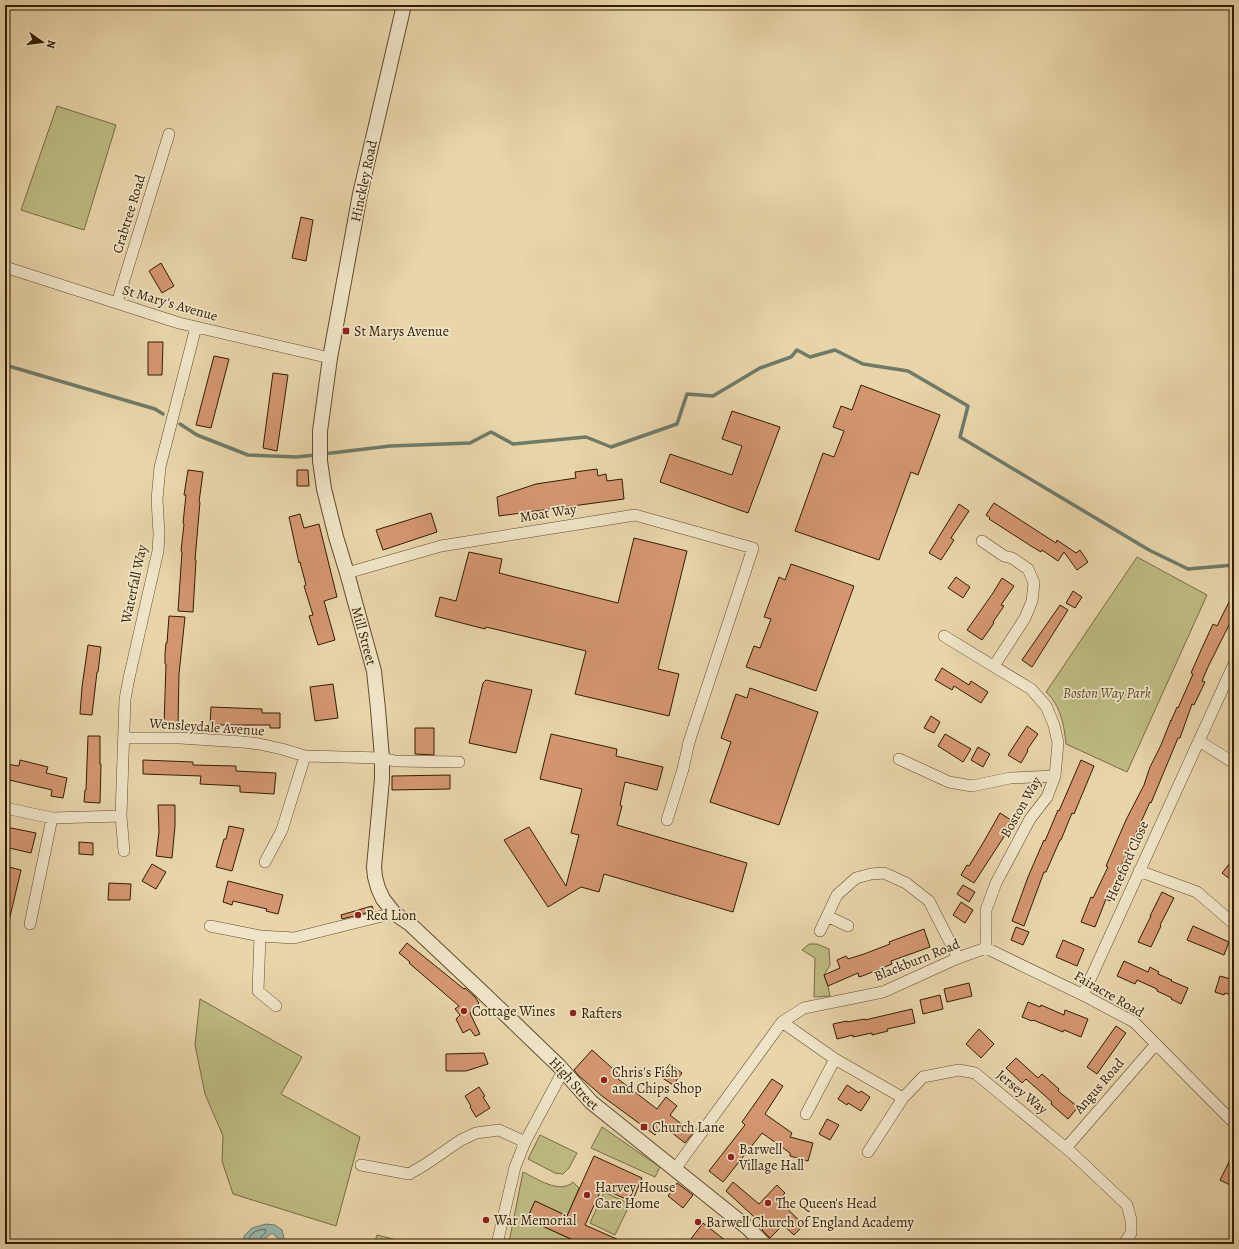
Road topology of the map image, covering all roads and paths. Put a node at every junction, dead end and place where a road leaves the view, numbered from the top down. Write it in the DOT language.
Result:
graph roads {
  1 [pos="404,5"];
  2 [pos="170,134"];
  3 [pos="5,267"];
  4 [pos="117,303"];
  5 [pos="196,327"];
  6 [pos="330,358"];
  7 [pos="982,541"];
  8 [pos="347,573"];
  9 [pos="944,636"];
  10 [pos="1234,664"];
  11 [pos="994,666"];
  12 [pos="124,738"];
  13 [pos="1198,741"];
  14 [pos="305,756"];
  15 [pos="382,758"];
  16 [pos="899,758"];
  17 [pos="459,762"];
  18 [pos="1234,764"];
  19 [pos="1055,776"];
  20 [pos="5,808"];
  21 [pos="121,816"];
  22 [pos="52,818"];
  23 [pos="667,820"];
  24 [pos="124,851"];
  25 [pos="265,862"];
  26 [pos="1139,871"];
  27 [pos="394,913"];
  28 [pos="828,916"];
  29 [pos="30,924"];
  30 [pos="1234,924"];
  31 [pos="210,926"];
  32 [pos="848,926"];
  33 [pos="820,931"];
  34 [pos="260,936"];
  35 [pos="986,948"];
  36 [pos="958,958"];
  37 [pos="1083,995"];
  38 [pos="276,1006"];
  39 [pos="782,1022"];
  40 [pos="1156,1044"];
  41 [pos="836,1059"];
  42 [pos="563,1071"];
  43 [pos="903,1098"];
  44 [pos="806,1114"];
  45 [pos="1234,1123"];
  46 [pos="525,1142"];
  47 [pos="1066,1148"];
  48 [pos="868,1152"];
  49 [pos="361,1165"];
  50 [pos="675,1169"];
  51 [pos="498,1244"];
  52 [pos="764,1244"];
  53 [pos="1124,1244"];
  1 -- 6 [label="street, Hinckley Road"];
  2 -- 4 [label="street, Crabtree Road"];
  3 -- 4 [label="street, St Mary's Avenue"];
  4 -- 5 [label="street, St Mary's Avenue"];
  5 -- 6 [label="street, St Mary's Avenue"];
  5 -- 12 [label="street, Waterfall Way"];
  6 -- 8 [label="street, Mill Street"];
  7 -- 11 [label="street"];
  8 -- 15 [label="street, Mill Street"];
  8 -- 23 [label="street, Moat Way"];
  9 -- 11 [label="street, Boston Way"];
  10 -- 13 [label="street, Hereford Close"];
  11 -- 19 [label="street, Boston Way"];
  12 -- 14 [label="street, Wensleydale Avenue"];
  12 -- 21 [label="street, Waterfall Way"];
  13 -- 18 [label="street"];
  13 -- 26 [label="street, Hereford Close"];
  14 -- 15 [label="street, Wensleydale Avenue"];
  14 -- 25 [label="street"];
  15 -- 17 [label="street, Wensleydale Avenue"];
  15 -- 27 [label="street, Mill Street"];
  16 -- 19 [label="street"];
  19 -- 35 [label="street, Boston Way"];
  20 -- 22 [label="street"];
  21 -- 22 [label="street"];
  21 -- 24 [label="street, Waterfall Way"];
  22 -- 29 [label="street"];
  26 -- 30 [label="street"];
  26 -- 37 [label="street, Hereford Close"];
  27 -- 34 [label="street"];
  27 -- 42 [label="street, High Street"];
  28 -- 32 [label="street"];
  28 -- 33 [label="street"];
  28 -- 36 [label="street"];
  31 -- 34 [label="street"];
  34 -- 38 [label="street"];
  35 -- 36 [label="street, Blackburn Road"];
  35 -- 37 [label="street, Fairacre Road"];
  36 -- 39 [label="street, Blackburn Road"];
  37 -- 40 [label="street, Fairacre Road"];
  39 -- 41 [label="street"];
  39 -- 50 [label="street, Blackburn Road"];
  40 -- 45 [label="street, Fairacre Road"];
  40 -- 47 [label="street, Angus Road"];
  41 -- 43 [label="street"];
  41 -- 44 [label="street"];
  42 -- 46 [label="street"];
  42 -- 50 [label="street, High Street"];
  43 -- 47 [label="street, Jersey Way"];
  43 -- 48 [label="street, Jersey Way"];
  46 -- 49 [label="street"];
  46 -- 51 [label="street"];
  47 -- 53 [label="street, Jersey Way"];
  50 -- 52 [label="street, High Street"];
}
